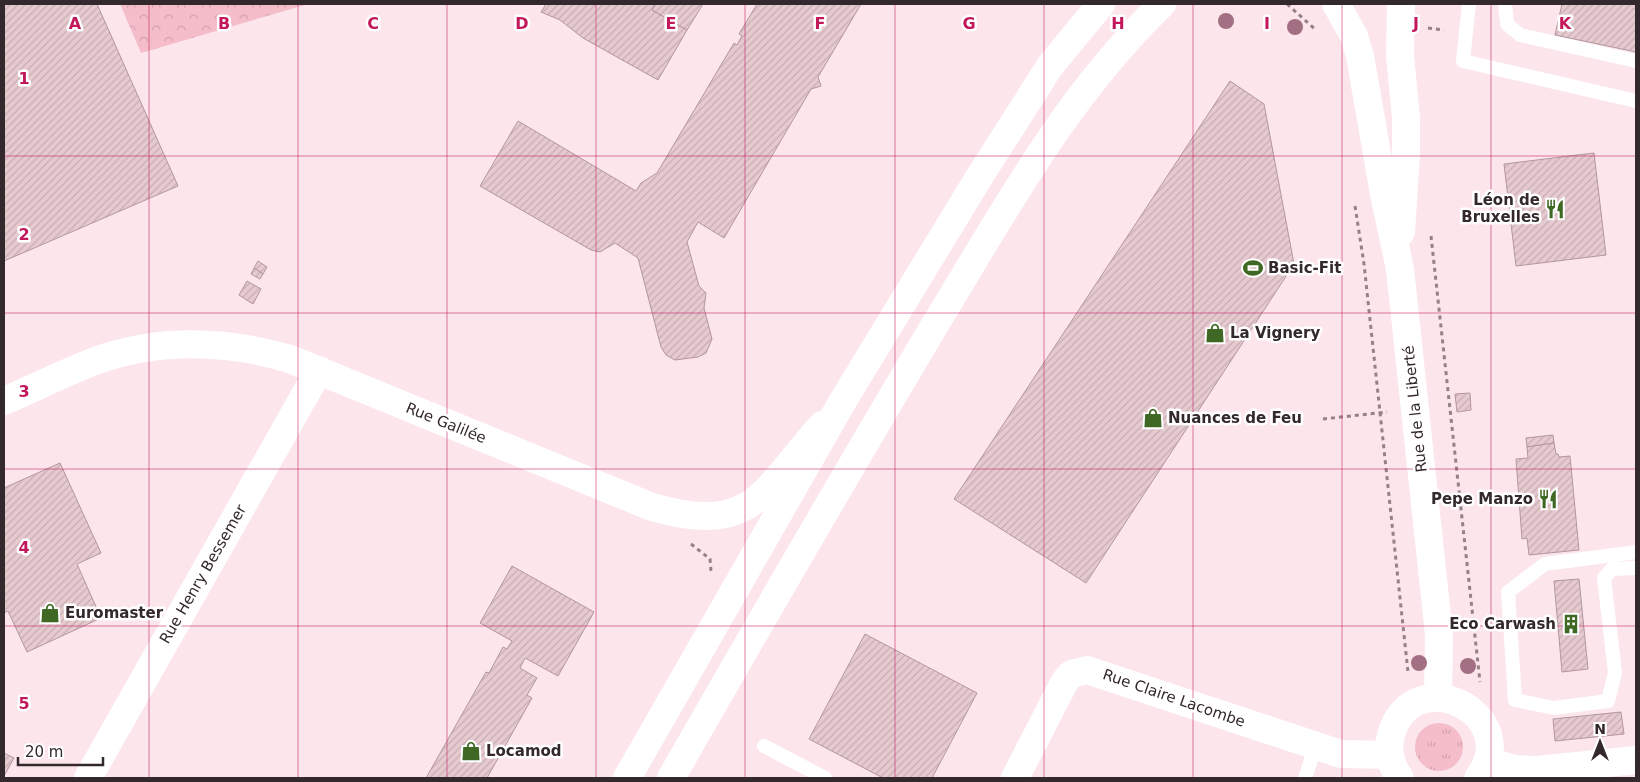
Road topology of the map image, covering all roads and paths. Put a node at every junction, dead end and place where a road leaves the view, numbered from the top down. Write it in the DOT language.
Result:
graph roads {
  1 [pos="1101,4"];
  2 [pos="1162,4"];
  3 [pos="1287,4"];
  4 [pos="1336,4"];
  5 [pos="1401,4"];
  6 [pos="1469,4"];
  7 [pos="1505,4"];
  8 [pos="1320,33"];
  9 [pos="1636,61"];
  10 [pos="1636,100"];
  11 [pos="1354,196"];
  12 [pos="1430,230"];
  13 [pos="1400,269"];
  14 [pos="319,370"];
  15 [pos="844,399"];
  16 [pos="4,400"];
  17 [pos="1380,413"];
  18 [pos="1323,419"];
  19 [pos="686,542"];
  20 [pos="1636,552"];
  21 [pos="1636,568"];
  22 [pos="710,578"];
  23 [pos="1408,676"];
  24 [pos="1480,687"];
  25 [pos="1438,698"];
  26 [pos="764,746"];
  27 [pos="1316,746"];
  28 [pos="1636,760"];
  29 [pos="1395,767"];
  30 [pos="1483,769"];
  31 [pos="1545,774"];
  32 [pos="88,778"];
  33 [pos="627,778"];
  34 [pos="671,778"];
  35 [pos="825,778"];
  36 [pos="1015,778"];
  37 [pos="1305,778"];
  1 -- 15 [label="street"];
  2 -- 34 [label="street"];
  3 -- 8 [label="path"];
  4 -- 13 [label="street, Rue de la Liberté"];
  5 -- 13 [label="street, Rue de la Liberté"];
  6 -- 10 [label="lane"];
  7 -- 9 [label="lane"];
  11 -- 17 [label="path"];
  12 -- 24 [label="path"];
  13 -- 25 [label="street, Rue de la Liberté"];
  14 -- 15 [label="street, Rue Galilée"];
  14 -- 16 [label="street, Rue Galilée"];
  14 -- 32 [label="street, Rue Henry Bessemer"];
  15 -- 33 [label="street"];
  17 -- 18 [label="path"];
  17 -- 23 [label="path"];
  19 -- 22 [label="path"];
  20 -- 21 [label="lane"];
  25 -- 29 [label="street"];
  25 -- 30 [label="street"];
  26 -- 35 [label="lane"];
  27 -- 29 [label="street, Rue Claire Lacombe"];
  27 -- 36 [label="street, Rue Claire Lacombe"];
  27 -- 37 [label="lane"];
  28 -- 31 [label="street"];
  30 -- 31 [label="street"];
}
